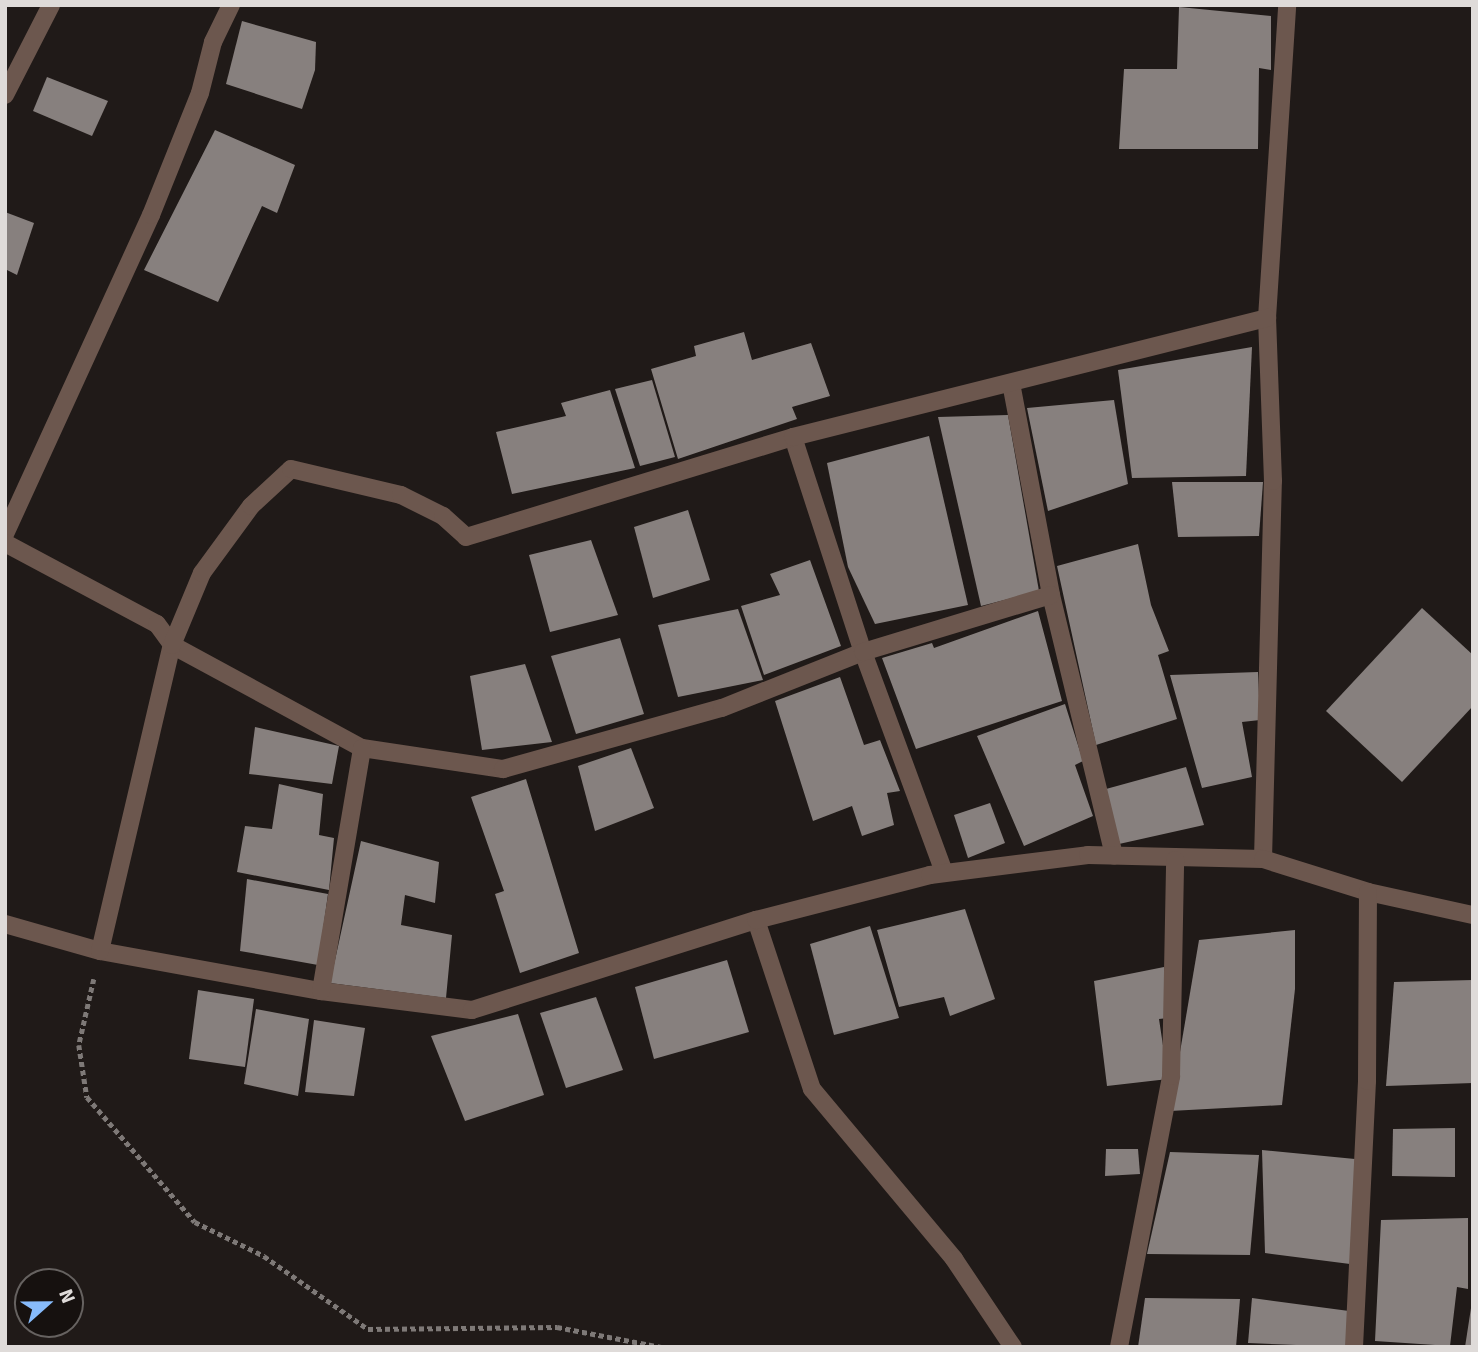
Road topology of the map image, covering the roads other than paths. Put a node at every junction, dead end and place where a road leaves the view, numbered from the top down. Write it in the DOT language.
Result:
graph roads {
  1 [pos="51,5"];
  2 [pos="231,5"];
  3 [pos="1287,5"];
  4 [pos="5,95"];
  5 [pos="1267,318"];
  6 [pos="1011,383"];
  7 [pos="793,437"];
  8 [pos="5,534"];
  9 [pos="5,543"];
  10 [pos="1051,595"];
  11 [pos="172,645"];
  12 [pos="863,652"];
  13 [pos="362,748"];
  14 [pos="1114,856"];
  15 [pos="1264,859"];
  16 [pos="1175,860"];
  17 [pos="944,872"];
  18 [pos="1368,892"];
  19 [pos="1473,915"];
  20 [pos="757,920"];
  21 [pos="5,924"];
  22 [pos="100,951"];
  23 [pos="321,991"];
  24 [pos="1013,1347"];
  25 [pos="1119,1347"];
  26 [pos="1354,1347"];
  1 -- 4 [label="street"];
  2 -- 8 [label="street"];
  3 -- 5 [label="street"];
  5 -- 6 [label="street"];
  5 -- 15 [label="street"];
  6 -- 7 [label="street"];
  6 -- 10 [label="street"];
  7 -- 11 [label="street"];
  7 -- 12 [label="street"];
  9 -- 11 [label="street"];
  10 -- 12 [label="street"];
  10 -- 14 [label="street"];
  11 -- 13 [label="street"];
  11 -- 22 [label="street"];
  12 -- 13 [label="street"];
  12 -- 17 [label="street"];
  13 -- 23 [label="street"];
  14 -- 16 [label="street"];
  14 -- 17 [label="street"];
  15 -- 16 [label="street"];
  15 -- 18 [label="street"];
  16 -- 25 [label="street"];
  17 -- 20 [label="street"];
  18 -- 19 [label="street"];
  18 -- 26 [label="street"];
  20 -- 23 [label="street"];
  20 -- 24 [label="street"];
  21 -- 22 [label="street"];
  22 -- 23 [label="street"];
}
